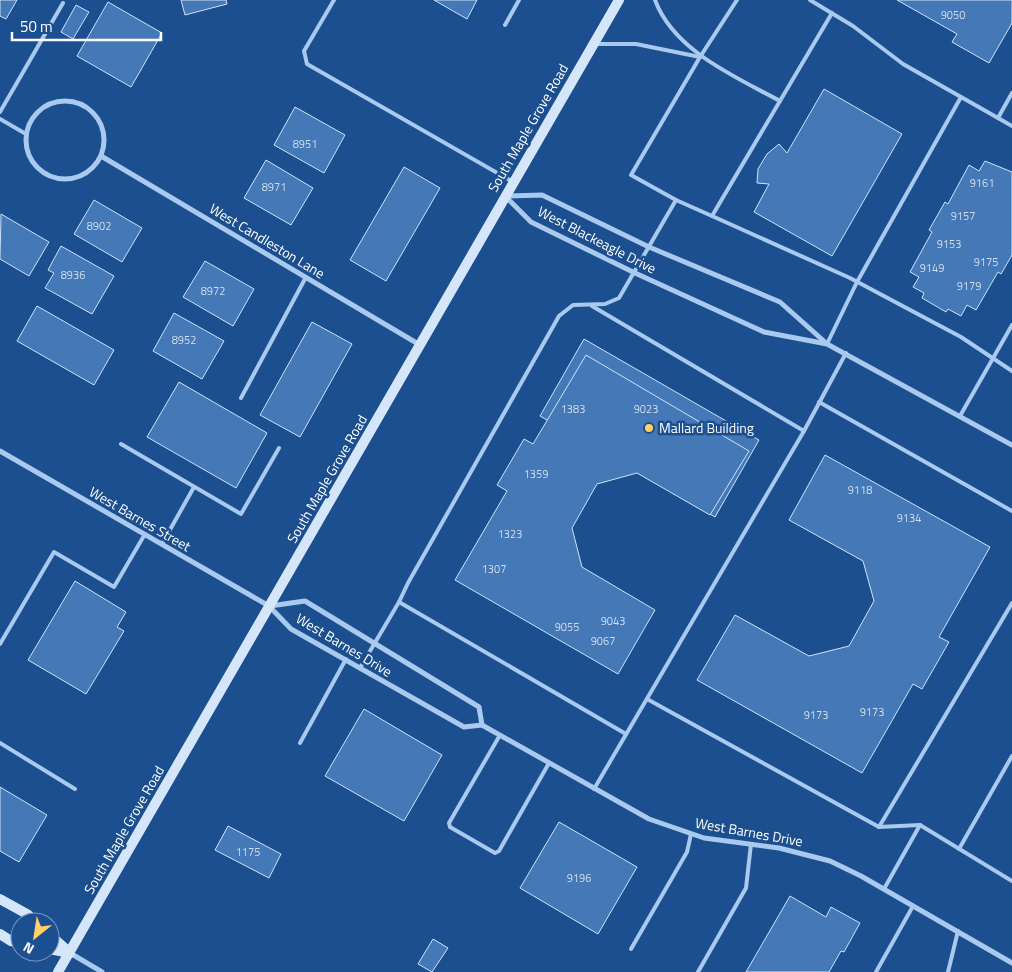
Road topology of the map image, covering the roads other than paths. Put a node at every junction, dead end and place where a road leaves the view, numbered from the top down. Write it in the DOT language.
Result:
graph roads {
  1 [pos="334,0"];
  2 [pos="519,0"];
  3 [pos="619,0"];
  4 [pos="655,0"];
  5 [pos="737,0"];
  6 [pos="810,0"];
  7 [pos="63,3"];
  8 [pos="832,13"];
  9 [pos="505,25"];
  10 [pos="593,44"];
  11 [pos="700,57"];
  12 [pos="1012,93"];
  13 [pos="961,97"];
  14 [pos="780,101"];
  15 [pos="0,112"];
  16 [pos="998,118"];
  17 [pos="0,119"];
  18 [pos="1012,126"];
  19 [pos="26,134"];
  20 [pos="101,156"];
  21 [pos="513,182"];
  22 [pos="505,196"];
  23 [pos="676,200"];
  24 [pos="712,216"];
  25 [pos="649,247"];
  26 [pos="635,273"];
  27 [pos="306,277"];
  28 [pos="857,282"];
  29 [pos="591,304"];
  30 [pos="1012,325"];
  31 [pos="827,344"];
  32 [pos="421,345"];
  33 [pos="846,353"];
  34 [pos="993,358"];
  35 [pos="1012,371"];
  36 [pos="241,398"];
  37 [pos="819,402"];
  38 [pos="960,416"];
  39 [pos="804,431"];
  40 [pos="121,444"];
  41 [pos="1012,445"];
  42 [pos="280,448"];
  43 [pos="0,451"];
  44 [pos="194,486"];
  45 [pos="1012,511"];
  46 [pos="145,534"];
  47 [pos="162,544"];
  48 [pos="399,602"];
  49 [pos="1012,603"];
  50 [pos="269,606"];
  51 [pos="374,643"];
  52 [pos="0,644"];
  53 [pos="346,659"];
  54 [pos="360,668"];
  55 [pos="647,699"];
  56 [pos="482,725"];
  57 [pos="626,734"];
  58 [pos="500,735"];
  59 [pos="0,743"];
  60 [pos="300,743"];
  61 [pos="1012,756"];
  62 [pos="549,763"];
  63 [pos="75,789"];
  64 [pos="594,789"];
  65 [pos="920,825"];
  66 [pos="879,826"];
  67 [pos="691,834"];
  68 [pos="751,844"];
  69 [pos="959,849"];
  70 [pos="1012,881"];
  71 [pos="884,889"];
  72 [pos="0,899"];
  73 [pos="913,906"];
  74 [pos="23,912"];
  75 [pos="958,931"];
  76 [pos="60,944"];
  77 [pos="631,949"];
  78 [pos="60,951"];
  79 [pos="70,953"];
  80 [pos="1012,963"];
  81 [pos="58,972"];
  82 [pos="102,972"];
  83 [pos="698,972"];
  84 [pos="876,972"];
  85 [pos="948,972"];
  1 -- 21 [label="lane"];
  2 -- 9 [label="lane"];
  3 -- 10 [label="main road, South Maple Grove Road"];
  4 -- 11 [label="lane"];
  5 -- 11 [label="lane"];
  6 -- 8 [label="lane"];
  7 -- 15 [label="lane"];
  8 -- 13 [label="lane"];
  8 -- 14 [label="lane"];
  10 -- 11 [label="lane"];
  10 -- 21 [label="main road, South Maple Grove Road"];
  11 -- 14 [label="lane"];
  11 -- 23 [label="lane"];
  12 -- 16 [label="lane"];
  13 -- 16 [label="lane"];
  13 -- 28 [label="lane"];
  14 -- 24 [label="lane"];
  16 -- 18 [label="lane"];
  17 -- 19 [label="lane"];
  19 -- 20 [label="street"];
  19 -- 20 [label="street"];
  20 -- 27 [label="street, West Candleston Lane"];
  21 -- 22 [label="main road, South Maple Grove Road"];
  22 -- 25 [label="street, West Blackeagle Drive"];
  22 -- 26 [label="street, West Blackeagle Drive"];
  22 -- 32 [label="main road, South Maple Grove Road"];
  23 -- 24 [label="lane"];
  23 -- 25 [label="lane"];
  24 -- 28 [label="lane"];
  25 -- 26 [label="lane"];
  25 -- 31 [label="street, West Blackeagle Drive"];
  26 -- 29 [label="lane"];
  26 -- 31 [label="street, West Blackeagle Drive"];
  27 -- 32 [label="street, West Candleston Lane"];
  27 -- 36 [label="lane"];
  28 -- 31 [label="lane"];
  28 -- 34 [label="lane"];
  29 -- 39 [label="lane"];
  29 -- 48 [label="lane"];
  30 -- 34 [label="lane"];
  31 -- 33 [label="street, West Blackeagle Drive"];
  32 -- 50 [label="main road, South Maple Grove Road"];
  33 -- 37 [label="lane"];
  33 -- 38 [label="street, West Blackeagle Drive"];
  34 -- 35 [label="lane"];
  34 -- 38 [label="lane"];
  37 -- 39 [label="lane"];
  37 -- 45 [label="lane"];
  38 -- 41 [label="street, West Blackeagle Drive"];
  39 -- 55 [label="lane"];
  40 -- 44 [label="lane"];
  42 -- 44 [label="lane"];
  43 -- 46 [label="street, West Barnes Street"];
  44 -- 47 [label="lane"];
  46 -- 47 [label="street, West Barnes Street"];
  46 -- 52 [label="lane"];
  47 -- 50 [label="street, West Barnes Street"];
  48 -- 51 [label="lane"];
  48 -- 57 [label="lane"];
  49 -- 66 [label="lane"];
  50 -- 51 [label="street, West Barnes Drive"];
  50 -- 53 [label="street, West Barnes Drive"];
  50 -- 79 [label="main road, South Maple Grove Road"];
  51 -- 54 [label="lane"];
  51 -- 56 [label="street, West Barnes Drive"];
  53 -- 54 [label="street, West Barnes Drive"];
  53 -- 60 [label="lane"];
  54 -- 56 [label="street, West Barnes Drive"];
  55 -- 57 [label="lane"];
  55 -- 66 [label="lane"];
  56 -- 58 [label="street, West Barnes Drive"];
  57 -- 64 [label="lane"];
  58 -- 62 [label="street, West Barnes Drive"];
  58 -- 62 [label="lane"];
  59 -- 63 [label="lane"];
  61 -- 69 [label="lane"];
  62 -- 64 [label="street, West Barnes Drive"];
  64 -- 67 [label="street, West Barnes Drive"];
  65 -- 66 [label="lane"];
  65 -- 69 [label="lane"];
  65 -- 71 [label="lane"];
  67 -- 68 [label="street, West Barnes Drive"];
  67 -- 77 [label="lane"];
  68 -- 71 [label="street, West Barnes Drive"];
  68 -- 83 [label="lane"];
  69 -- 70 [label="lane"];
  71 -- 73 [label="street, West Barnes Drive"];
  72 -- 74 [label="main road"];
  73 -- 75 [label="street, West Barnes Drive"];
  73 -- 84 [label="lane"];
  75 -- 80 [label="street, West Barnes Drive"];
  75 -- 85 [label="lane"];
  76 -- 79 [label="main road"];
  78 -- 79 [label="main road"];
  79 -- 81 [label="main road, South Maple Grove Road"];
  79 -- 82 [label="street"];
}
